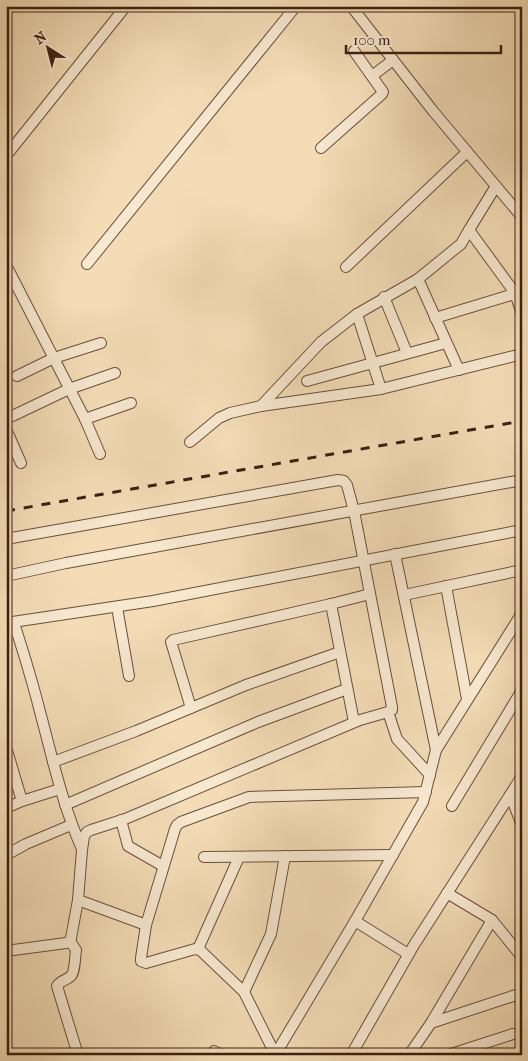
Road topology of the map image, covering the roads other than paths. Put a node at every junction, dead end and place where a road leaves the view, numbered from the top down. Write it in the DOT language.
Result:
graph roads {
  1 [pos="126,6"];
  2 [pos="296,6"];
  3 [pos="351,6"];
  4 [pos="354,51"];
  5 [pos="393,60"];
  6 [pos="372,76"];
  7 [pos="321,148"];
  8 [pos="8,151"];
  9 [pos="467,152"];
  10 [pos="496,186"];
  11 [pos="522,216"];
  12 [pos="469,230"];
  13 [pos="87,264"];
  14 [pos="6,265"];
  15 [pos="346,267"];
  16 [pos="418,279"];
  17 [pos="519,292"];
  18 [pos="384,298"];
  19 [pos="357,314"];
  20 [pos="522,314"];
  21 [pos="435,318"];
  22 [pos="100,343"];
  23 [pos="446,343"];
  24 [pos="407,353"];
  25 [pos="522,354"];
  26 [pos="54,358"];
  27 [pos="373,363"];
  28 [pos="459,370"];
  29 [pos="116,373"];
  30 [pos="17,376"];
  31 [pos="306,381"];
  32 [pos="70,389"];
  33 [pos="381,390"];
  34 [pos="131,403"];
  35 [pos="261,406"];
  36 [pos="6,419"];
  37 [pos="85,419"];
  38 [pos="7,435"];
  39 [pos="190,442"];
  40 [pos="100,454"];
  41 [pos="21,463"];
  42 [pos="522,480"];
  43 [pos="354,511"];
  44 [pos="522,530"];
  45 [pos="6,539"];
  46 [pos="396,554"];
  47 [pos="364,560"];
  48 [pos="522,570"];
  49 [pos="6,576"];
  50 [pos="446,586"];
  51 [pos="370,594"];
  52 [pos="404,595"];
  53 [pos="330,604"];
  54 [pos="117,607"];
  55 [pos="522,613"];
  56 [pos="10,623"];
  57 [pos="340,652"];
  58 [pos="129,676"];
  59 [pos="347,689"];
  60 [pos="522,690"];
  61 [pos="468,699"];
  62 [pos="191,708"];
  63 [pos="388,712"];
  64 [pos="354,722"];
  65 [pos="6,747"];
  66 [pos="436,750"];
  67 [pos="53,762"];
  68 [pos="430,775"];
  69 [pos="522,776"];
  70 [pos="60,790"];
  71 [pos="426,792"];
  72 [pos="510,795"];
  73 [pos="22,800"];
  74 [pos="65,805"];
  75 [pos="452,806"];
  76 [pos="6,808"];
  77 [pos="121,820"];
  78 [pos="522,825"];
  79 [pos="72,826"];
  80 [pos="82,850"];
  81 [pos="393,855"];
  82 [pos="6,856"];
  83 [pos="285,856"];
  84 [pos="204,857"];
  85 [pos="239,857"];
  86 [pos="163,866"];
  87 [pos="447,893"];
  88 [pos="78,900"];
  89 [pos="492,920"];
  90 [pos="355,921"];
  91 [pos="146,925"];
  92 [pos="70,941"];
  93 [pos="198,949"];
  94 [pos="6,951"];
  95 [pos="408,954"];
  96 [pos="522,957"];
  97 [pos="244,992"];
  98 [pos="522,993"];
  99 [pos="431,1023"];
  100 [pos="512,1034"];
  101 [pos="275,1054"];
  102 [pos="78,1055"];
  103 [pos="351,1055"];
  104 [pos="409,1055"];
  105 [pos="448,1055"];
  1 -- 8 [label="street"];
  2 -- 13 [label="street"];
  3 -- 5 [label="street"];
  4 -- 6 [label="street"];
  5 -- 6 [label="street"];
  5 -- 9 [label="street"];
  6 -- 7 [label="street"];
  9 -- 10 [label="street"];
  9 -- 15 [label="street"];
  10 -- 11 [label="street"];
  10 -- 12 [label="street"];
  12 -- 16 [label="street"];
  12 -- 17 [label="street"];
  14 -- 26 [label="street"];
  16 -- 18 [label="street"];
  16 -- 21 [label="street"];
  17 -- 20 [label="street"];
  17 -- 21 [label="street"];
  18 -- 19 [label="street"];
  18 -- 24 [label="street"];
  19 -- 27 [label="street"];
  19 -- 35 [label="street"];
  21 -- 23 [label="street"];
  22 -- 26 [label="street"];
  23 -- 24 [label="street"];
  23 -- 28 [label="street"];
  24 -- 27 [label="street"];
  25 -- 28 [label="street"];
  26 -- 30 [label="street"];
  26 -- 32 [label="street"];
  27 -- 31 [label="street"];
  27 -- 33 [label="street"];
  28 -- 33 [label="street"];
  29 -- 32 [label="street"];
  32 -- 36 [label="street"];
  32 -- 37 [label="street"];
  33 -- 35 [label="street"];
  34 -- 37 [label="street"];
  35 -- 39 [label="street"];
  37 -- 40 [label="street"];
  38 -- 41 [label="street"];
  42 -- 43 [label="street"];
  43 -- 45 [label="street"];
  43 -- 47 [label="street"];
  43 -- 49 [label="street"];
  44 -- 46 [label="street"];
  46 -- 47 [label="street"];
  46 -- 52 [label="street"];
  47 -- 51 [label="street"];
  47 -- 54 [label="street"];
  48 -- 50 [label="street"];
  50 -- 52 [label="street"];
  50 -- 61 [label="street"];
  51 -- 53 [label="street"];
  51 -- 63 [label="street"];
  52 -- 66 [label="street"];
  53 -- 57 [label="street"];
  53 -- 62 [label="street"];
  54 -- 56 [label="street"];
  54 -- 58 [label="street"];
  55 -- 61 [label="street"];
  56 -- 67 [label="street"];
  57 -- 59 [label="street"];
  57 -- 62 [label="street"];
  59 -- 64 [label="street"];
  59 -- 74 [label="street"];
  60 -- 75 [label="street"];
  61 -- 66 [label="street"];
  62 -- 67 [label="street"];
  63 -- 64 [label="street"];
  63 -- 68 [label="street"];
  64 -- 77 [label="street"];
  65 -- 73 [label="street"];
  66 -- 68 [label="street"];
  67 -- 70 [label="street"];
  68 -- 71 [label="street"];
  69 -- 72 [label="street"];
  70 -- 73 [label="street"];
  70 -- 74 [label="street"];
  71 -- 81 [label="street"];
  71 -- 86 [label="street"];
  72 -- 78 [label="street"];
  72 -- 87 [label="street"];
  73 -- 76 [label="street"];
  74 -- 79 [label="street"];
  77 -- 80 [label="street"];
  77 -- 86 [label="street"];
  79 -- 80 [label="street"];
  79 -- 82 [label="street"];
  80 -- 88 [label="street"];
  81 -- 83 [label="street"];
  81 -- 90 [label="street"];
  83 -- 85 [label="street"];
  83 -- 97 [label="street"];
  84 -- 85 [label="street"];
  85 -- 93 [label="street"];
  86 -- 91 [label="street"];
  87 -- 89 [label="street"];
  87 -- 95 [label="street"];
  88 -- 91 [label="street"];
  88 -- 92 [label="street"];
  89 -- 96 [label="street"];
  89 -- 99 [label="street"];
  90 -- 95 [label="street"];
  90 -- 101 [label="street"];
  91 -- 93 [label="street"];
  92 -- 94 [label="street"];
  92 -- 102 [label="street"];
  93 -- 97 [label="street"];
  95 -- 103 [label="street"];
  97 -- 101 [label="street"];
  98 -- 99 [label="street"];
  99 -- 104 [label="street"];
  100 -- 105 [label="street"];
}
